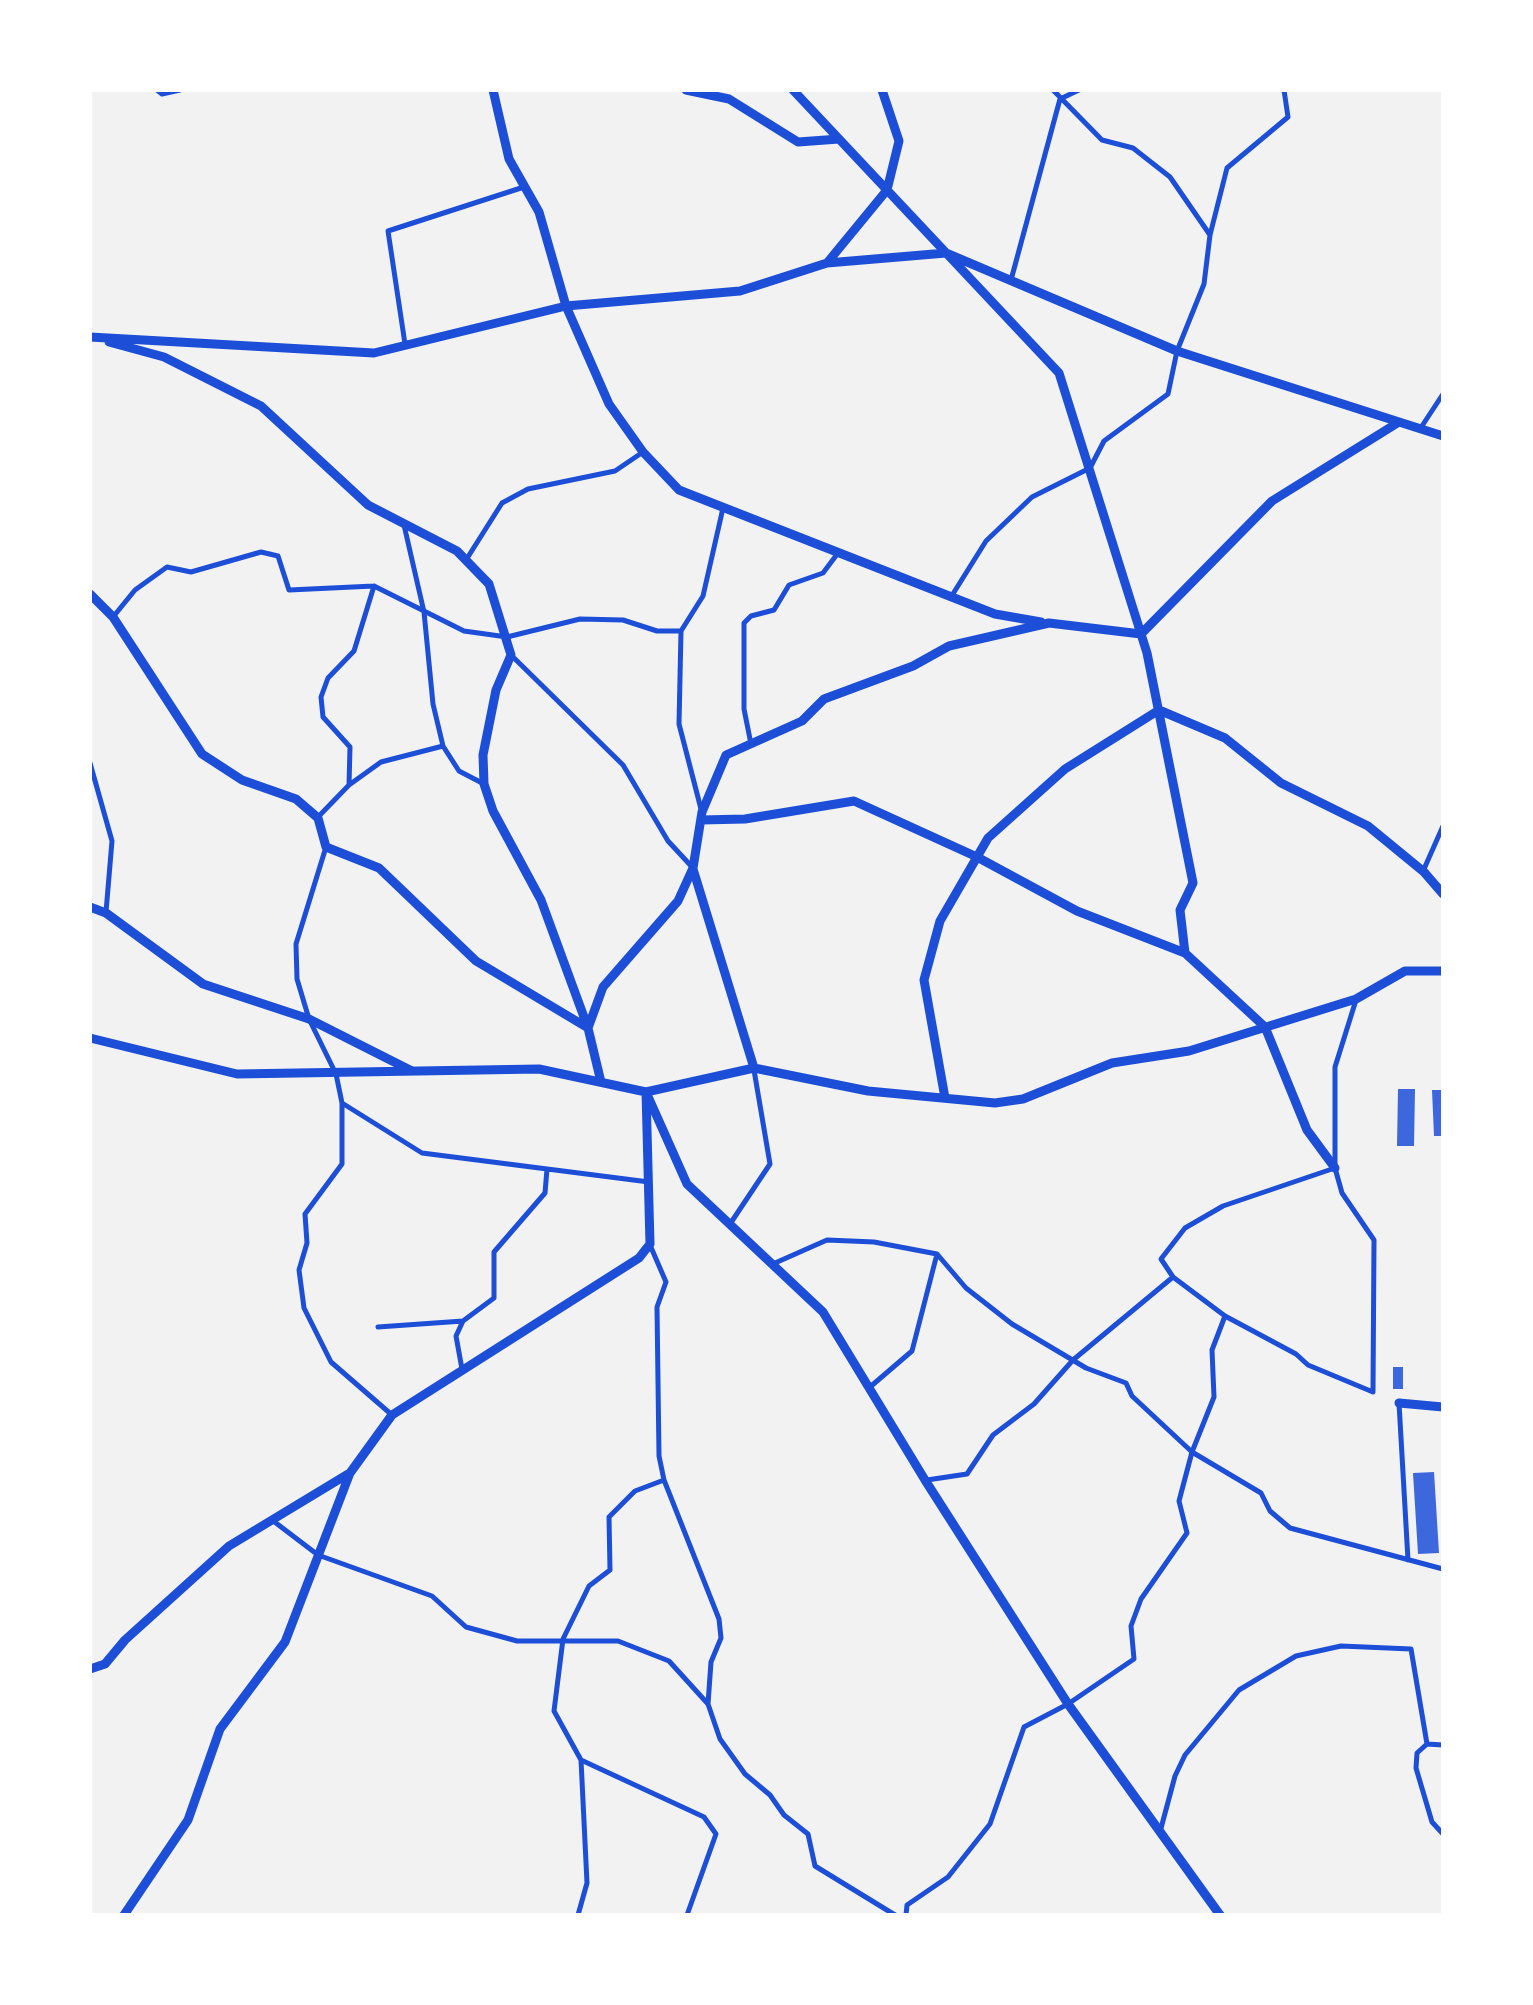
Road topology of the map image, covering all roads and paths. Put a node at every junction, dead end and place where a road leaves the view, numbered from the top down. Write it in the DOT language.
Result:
graph roads {
  1 [pos="157,90"];
  2 [pos="180,90"];
  3 [pos="493,90"];
  4 [pos="686,90"];
  5 [pos="793,90"];
  6 [pos="882,90"];
  7 [pos="1053,90"];
  8 [pos="1079,90"];
  9 [pos="1284,90"];
  10 [pos="1060,100"];
  11 [pos="839,138"];
  12 [pos="524,187"];
  13 [pos="887,190"];
  14 [pos="1210,234"];
  15 [pos="946,253"];
  16 [pos="827,264"];
  17 [pos="1010,282"];
  18 [pos="566,306"];
  19 [pos="91,336"];
  20 [pos="406,345"];
  21 [pos="1178,351"];
  22 [pos="1443,394"];
  23 [pos="1399,422"];
  24 [pos="1420,429"];
  25 [pos="1443,436"];
  26 [pos="642,452"];
  27 [pos="1090,468"];
  28 [pos="722,508"];
  29 [pos="403,524"];
  30 [pos="838,553"];
  31 [pos="466,560"];
  32 [pos="374,586"];
  33 [pos="90,594"];
  34 [pos="951,597"];
  35 [pos="424,612"];
  36 [pos="113,617"];
  37 [pos="1049,623"];
  38 [pos="681,631"];
  39 [pos="1141,634"];
  40 [pos="507,637"];
  41 [pos="512,654"];
  42 [pos="1158,710"];
  43 [pos="751,744"];
  44 [pos="443,746"];
  45 [pos="90,763"];
  46 [pos="484,784"];
  47 [pos="349,785"];
  48 [pos="701,816"];
  49 [pos="318,818"];
  50 [pos="1443,826"];
  51 [pos="326,847"];
  52 [pos="976,857"];
  53 [pos="693,868"];
  54 [pos="1424,872"];
  55 [pos="1443,894"];
  56 [pos="90,907"];
  57 [pos="106,913"];
  58 [pos="1185,953"];
  59 [pos="1443,971"];
  60 [pos="1356,999"];
  61 [pos="309,1020"];
  62 [pos="588,1028"];
  63 [pos="1264,1028"];
  64 [pos="90,1038"];
  65 [pos="754,1068"];
  66 [pos="415,1072"];
  67 [pos="336,1074"];
  68 [pos="601,1082"];
  69 [pos="646,1092"];
  70 [pos="945,1098"];
  71 [pos="342,1102"];
  72 [pos="1335,1168"];
  73 [pos="548,1169"];
  74 [pos="648,1182"];
  75 [pos="730,1224"];
  76 [pos="650,1244"];
  77 [pos="937,1254"];
  78 [pos="772,1264"];
  79 [pos="1173,1276"];
  80 [pos="1225,1316"];
  81 [pos="464,1321"];
  82 [pos="378,1326"];
  83 [pos="1072,1360"];
  84 [pos="462,1369"];
  85 [pos="870,1388"];
  86 [pos="1399,1404"];
  87 [pos="1443,1407"];
  88 [pos="392,1416"];
  89 [pos="1192,1452"];
  90 [pos="350,1473"];
  91 [pos="664,1480"];
  92 [pos="925,1480"];
  93 [pos="272,1520"];
  94 [pos="318,1555"];
  95 [pos="1408,1560"];
  96 [pos="1443,1569"];
  97 [pos="563,1639"];
  98 [pos="90,1669"];
  99 [pos="708,1704"];
  100 [pos="1068,1704"];
  101 [pos="1426,1744"];
  102 [pos="1443,1745"];
  103 [pos="581,1760"];
  104 [pos="1160,1832"];
  105 [pos="1443,1834"];
  106 [pos="124,1915"];
  107 [pos="578,1915"];
  108 [pos="687,1915"];
  109 [pos="895,1915"];
  110 [pos="906,1915"];
  111 [pos="1220,1915"];
  1 -- 2 [label="lane"];
  3 -- 12 [label="street"];
  4 -- 11 [label="street"];
  5 -- 11 [label="street"];
  6 -- 13 [label="street"];
  7 -- 10 [label="lane"];
  8 -- 10 [label="lane"];
  9 -- 14 [label="lane"];
  10 -- 14 [label="lane"];
  10 -- 17 [label="lane"];
  11 -- 13 [label="street"];
  12 -- 18 [label="street"];
  12 -- 20 [label="lane"];
  13 -- 15 [label="street"];
  13 -- 16 [label="street"];
  14 -- 21 [label="lane"];
  15 -- 16 [label="street"];
  15 -- 17 [label="street"];
  15 -- 27 [label="street"];
  16 -- 18 [label="street"];
  17 -- 21 [label="street"];
  18 -- 20 [label="street"];
  18 -- 26 [label="street"];
  19 -- 20 [label="street"];
  19 -- 29 [label="street"];
  21 -- 23 [label="street"];
  21 -- 27 [label="lane"];
  22 -- 24 [label="lane"];
  23 -- 24 [label="street"];
  23 -- 39 [label="street"];
  24 -- 25 [label="street"];
  26 -- 28 [label="street"];
  26 -- 31 [label="lane"];
  27 -- 34 [label="lane"];
  27 -- 39 [label="street"];
  28 -- 30 [label="street"];
  28 -- 38 [label="lane"];
  29 -- 31 [label="street"];
  29 -- 35 [label="lane"];
  30 -- 34 [label="street"];
  30 -- 43 [label="lane"];
  31 -- 40 [label="street"];
  32 -- 35 [label="lane"];
  32 -- 36 [label="lane"];
  32 -- 47 [label="lane"];
  33 -- 36 [label="street"];
  34 -- 37 [label="street"];
  35 -- 40 [label="lane"];
  35 -- 44 [label="lane"];
  36 -- 49 [label="street"];
  37 -- 39 [label="street"];
  37 -- 43 [label="street"];
  38 -- 40 [label="lane"];
  38 -- 48 [label="lane"];
  39 -- 42 [label="street"];
  40 -- 41 [label="street"];
  41 -- 46 [label="street"];
  41 -- 53 [label="lane"];
  42 -- 52 [label="street"];
  42 -- 54 [label="street"];
  42 -- 58 [label="street"];
  43 -- 48 [label="street"];
  44 -- 46 [label="lane"];
  44 -- 47 [label="lane"];
  45 -- 57 [label="lane"];
  46 -- 62 [label="street"];
  47 -- 49 [label="lane"];
  48 -- 52 [label="street"];
  48 -- 53 [label="street"];
  49 -- 51 [label="street"];
  50 -- 54 [label="lane"];
  51 -- 61 [label="lane"];
  51 -- 62 [label="street"];
  52 -- 58 [label="street"];
  52 -- 70 [label="street"];
  53 -- 62 [label="street"];
  53 -- 65 [label="street"];
  54 -- 55 [label="street"];
  56 -- 57 [label="street"];
  57 -- 61 [label="street"];
  58 -- 63 [label="street"];
  59 -- 60 [label="street"];
  60 -- 63 [label="street"];
  60 -- 72 [label="lane"];
  61 -- 66 [label="street"];
  61 -- 67 [label="lane"];
  62 -- 68 [label="street"];
  63 -- 70 [label="street"];
  63 -- 72 [label="street"];
  64 -- 67 [label="street"];
  65 -- 69 [label="street"];
  65 -- 70 [label="street"];
  65 -- 75 [label="lane"];
  66 -- 67 [label="street"];
  66 -- 68 [label="street"];
  67 -- 71 [label="lane"];
  68 -- 69 [label="street"];
  69 -- 74 [label="street"];
  69 -- 75 [label="street"];
  71 -- 73 [label="lane"];
  71 -- 88 [label="lane"];
  72 -- 79 [label="lane"];
  72 -- 80 [label="lane"];
  73 -- 74 [label="lane"];
  73 -- 81 [label="lane"];
  74 -- 76 [label="street"];
  75 -- 78 [label="street"];
  76 -- 84 [label="street"];
  76 -- 91 [label="lane"];
  77 -- 78 [label="lane"];
  77 -- 83 [label="lane"];
  77 -- 85 [label="lane"];
  78 -- 85 [label="street"];
  79 -- 80 [label="lane"];
  79 -- 83 [label="lane"];
  80 -- 89 [label="lane"];
  81 -- 82 [label="lane"];
  81 -- 84 [label="lane"];
  83 -- 89 [label="lane"];
  83 -- 92 [label="lane"];
  84 -- 88 [label="street"];
  85 -- 92 [label="street"];
  86 -- 87 [label="street"];
  86 -- 95 [label="lane"];
  88 -- 90 [label="street"];
  89 -- 95 [label="lane"];
  89 -- 100 [label="lane"];
  90 -- 93 [label="street"];
  90 -- 94 [label="street"];
  91 -- 97 [label="lane"];
  91 -- 99 [label="lane"];
  92 -- 100 [label="street"];
  93 -- 94 [label="lane"];
  93 -- 98 [label="street"];
  94 -- 97 [label="lane"];
  94 -- 106 [label="street"];
  95 -- 96 [label="lane"];
  97 -- 99 [label="lane"];
  97 -- 103 [label="lane"];
  99 -- 109 [label="lane"];
  100 -- 104 [label="street"];
  100 -- 110 [label="lane"];
  101 -- 102 [label="lane"];
  101 -- 104 [label="lane"];
  101 -- 105 [label="lane"];
  103 -- 107 [label="lane"];
  103 -- 108 [label="lane"];
  104 -- 111 [label="street"];
}
